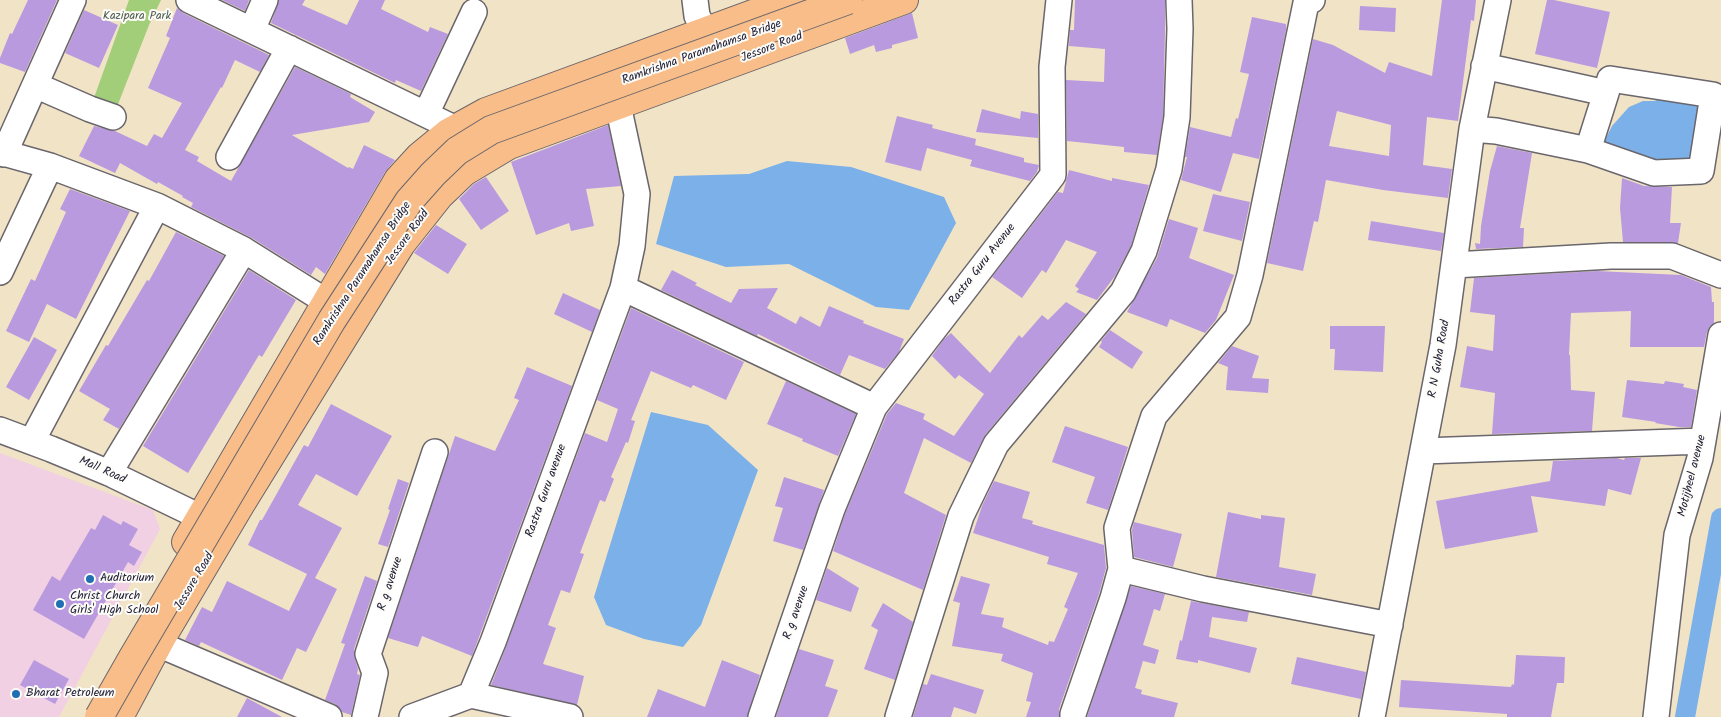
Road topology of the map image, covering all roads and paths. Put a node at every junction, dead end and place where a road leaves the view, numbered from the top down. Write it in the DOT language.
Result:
graph roads {
  1 [pos="73,0"];
  2 [pos="189,0"];
  3 [pos="265,0"];
  4 [pos="695,0"];
  5 [pos="791,0"];
  6 [pos="848,0"];
  7 [pos="904,0"];
  8 [pos="1059,0"];
  9 [pos="1179,0"];
  10 [pos="1312,0"];
  11 [pos="1498,0"];
  12 [pos="474,12"];
  13 [pos="252,30"];
  14 [pos="706,32"];
  15 [pos="290,48"];
  16 [pos="1484,66"];
  17 [pos="35,85"];
  18 [pos="1606,92"];
  19 [pos="618,105"];
  20 [pos="426,114"];
  21 [pos="113,117"];
  22 [pos="456,129"];
  23 [pos="1472,129"];
  24 [pos="1588,150"];
  25 [pos="2,153"];
  26 [pos="228,157"];
  27 [pos="486,159"];
  28 [pos="50,166"];
  29 [pos="157,206"];
  30 [pos="244,250"];
  31 [pos="1454,265"];
  32 [pos="0,272"];
  33 [pos="1721,275"];
  34 [pos="623,288"];
  35 [pos="327,302"];
  36 [pos="1721,335"];
  37 [pos="874,407"];
  38 [pos="0,430"];
  39 [pos="32,441"];
  40 [pos="1703,441"];
  41 [pos="1423,450"];
  42 [pos="435,452"];
  43 [pos="109,473"];
  44 [pos="832,509"];
  45 [pos="201,514"];
  46 [pos="1121,569"];
  47 [pos="1390,625"];
  48 [pos="158,644"];
  49 [pos="472,695"];
  50 [pos="87,717"];
  51 [pos="100,717"];
  52 [pos="119,717"];
  53 [pos="329,717"];
  54 [pos="365,717"];
  55 [pos="412,717"];
  56 [pos="570,717"];
  57 [pos="761,717"];
  58 [pos="898,717"];
  59 [pos="1073,717"];
  60 [pos="1372,717"];
  61 [pos="1656,717"];
  1 -- 17 [label="street"];
  2 -- 13 [label="street"];
  3 -- 13 [label="street"];
  4 -- 14 [label="street"];
  5 -- 14 [label="main road"];
  6 -- 51 [label="main road, Ramkrishna Paramahamsa Bridge, bridge"];
  7 -- 19 [label="main road, Jessore Road"];
  8 -- 37 [label="street, Rastra Guru Avenue"];
  9 -- 58 [label="street"];
  10 -- 46 [label="street"];
  11 -- 16 [label="street, R N Guha Road"];
  12 -- 20 [label="street"];
  13 -- 15 [label="street"];
  14 -- 22 [label="main road"];
  15 -- 20 [label="street"];
  15 -- 26 [label="street"];
  16 -- 18 [label="street"];
  16 -- 23 [label="street, R N Guha Road"];
  17 -- 21 [label="street"];
  17 -- 25 [label="street"];
  18 -- 24 [label="street"];
  18 -- 24 [label="street"];
  19 -- 27 [label="main road, Jessore Road"];
  19 -- 34 [label="street, Rastra Guru avenue"];
  20 -- 22 [label="street"];
  22 -- 27 [label="street"];
  22 -- 35 [label="main road"];
  23 -- 24 [label="street"];
  23 -- 31 [label="street, R N Guha Road"];
  25 -- 28 [label="street"];
  27 -- 48 [label="main road, Jessore Road"];
  28 -- 29 [label="street"];
  28 -- 32 [label="street"];
  29 -- 30 [label="street"];
  29 -- 39 [label="street"];
  30 -- 35 [label="street"];
  30 -- 43 [label="street"];
  31 -- 33 [label="street"];
  31 -- 41 [label="street, R N Guha Road"];
  34 -- 37 [label="street"];
  34 -- 49 [label="street, Rastra Guru avenue"];
  35 -- 45 [label="main road"];
  36 -- 40 [label="street, Motijheel avenue"];
  37 -- 44 [label="street, Rastra Guru Avenue"];
  38 -- 39 [label="street, Mall Road"];
  39 -- 43 [label="street, Mall Road"];
  40 -- 41 [label="street"];
  40 -- 61 [label="street, Motijheel avenue"];
  41 -- 47 [label="street, R N Guha Road"];
  42 -- 54 [label="street, R g avenue"];
  43 -- 45 [label="street, Mall Road"];
  44 -- 57 [label="street, R g avenue"];
  45 -- 50 [label="main road"];
  46 -- 47 [label="street"];
  46 -- 59 [label="street"];
  47 -- 60 [label="street, R N Guha Road"];
  48 -- 52 [label="main road, Jessore Road"];
  48 -- 53 [label="street"];
  49 -- 55 [label="street"];
  49 -- 56 [label="street"];
}
